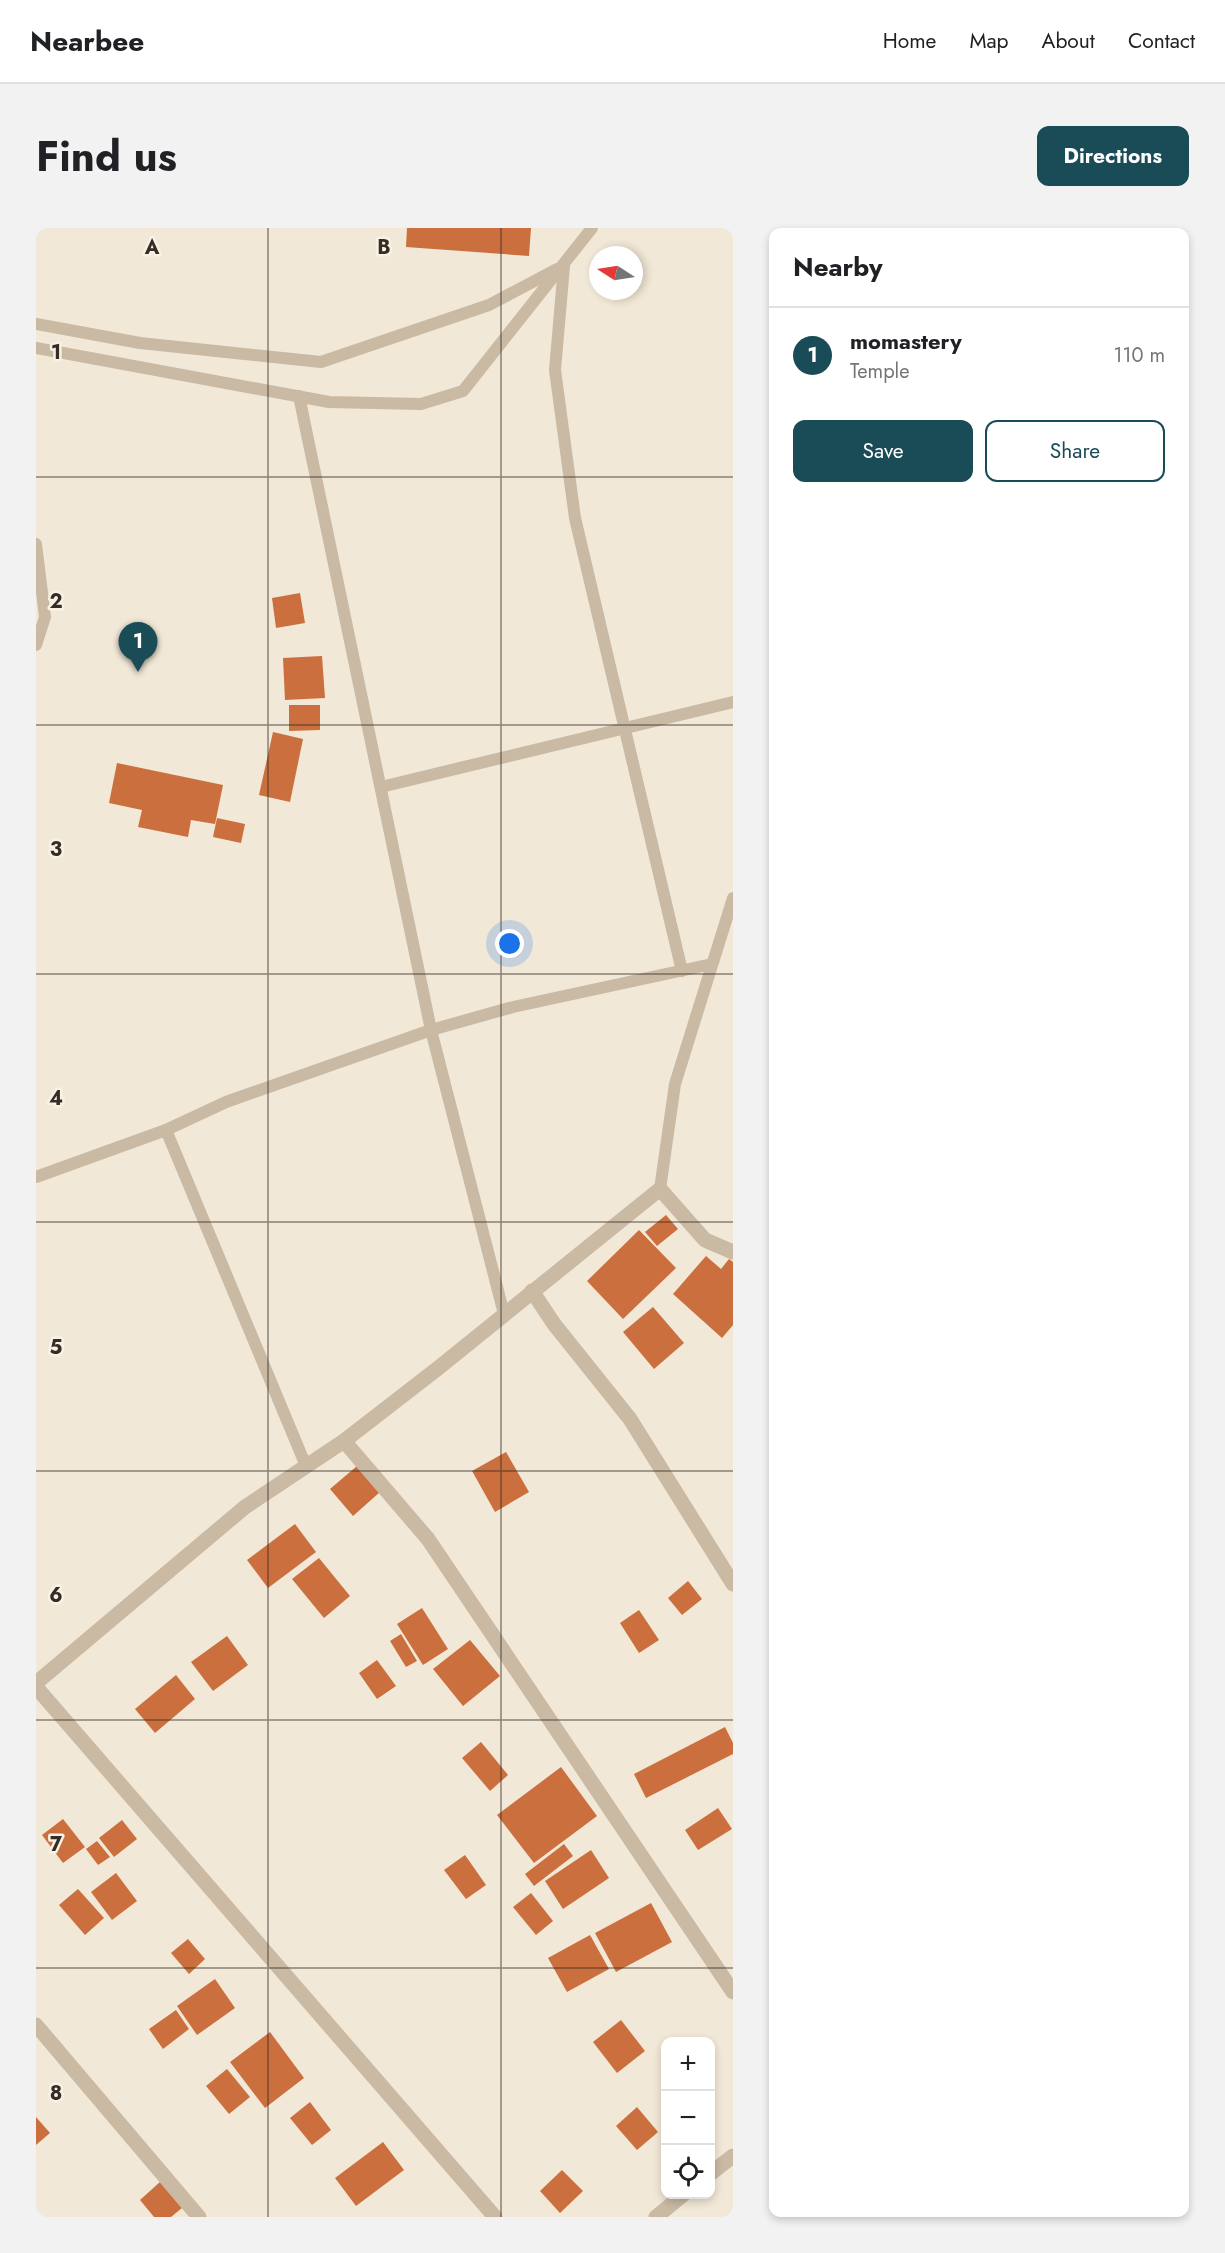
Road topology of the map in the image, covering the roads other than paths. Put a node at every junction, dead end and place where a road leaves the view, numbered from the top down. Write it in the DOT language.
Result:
graph roads {
  1 [pos="592,228"];
  2 [pos="564,266"];
  3 [pos="36,324"];
  4 [pos="36,348"];
  5 [pos="299,396"];
  6 [pos="36,544"];
  7 [pos="36,645"];
  8 [pos="733,702"];
  9 [pos="624,729"];
  10 [pos="381,787"];
  11 [pos="733,898"];
  12 [pos="712,964"];
  13 [pos="682,971"];
  14 [pos="431,1030"];
  15 [pos="166,1130"];
  16 [pos="36,1177"];
  17 [pos="660,1190"];
  18 [pos="733,1252"];
  19 [pos="532,1291"];
  20 [pos="504,1314"];
  21 [pos="344,1441"];
  22 [pos="306,1466"];
  23 [pos="733,1584"];
  24 [pos="36,1685"];
  25 [pos="733,1992"];
  26 [pos="36,2025"];
  27 [pos="733,2156"];
  28 [pos="715,2171"];
  29 [pos="678,2199"];
  30 [pos="199,2217"];
  31 [pos="495,2217"];
  32 [pos="656,2217"];
  1 -- 2 [label="lane"];
  2 -- 3 [label="lane"];
  2 -- 5 [label="lane"];
  2 -- 9 [label="lane"];
  4 -- 5 [label="lane"];
  5 -- 10 [label="lane"];
  6 -- 7 [label="lane"];
  8 -- 9 [label="lane"];
  9 -- 10 [label="lane"];
  9 -- 13 [label="lane"];
  10 -- 14 [label="lane"];
  11 -- 12 [label="lane"];
  12 -- 13 [label="lane"];
  12 -- 17 [label="lane"];
  13 -- 14 [label="lane"];
  14 -- 15 [label="lane"];
  14 -- 20 [label="lane"];
  15 -- 16 [label="lane"];
  15 -- 22 [label="lane"];
  17 -- 18 [label="street"];
  17 -- 19 [label="street"];
  19 -- 20 [label="street"];
  19 -- 23 [label="street"];
  20 -- 21 [label="street"];
  21 -- 22 [label="street"];
  21 -- 25 [label="street"];
  22 -- 24 [label="street"];
  24 -- 31 [label="street"];
  26 -- 30 [label="street"];
  27 -- 28 [label="street"];
  29 -- 32 [label="street"];
}
